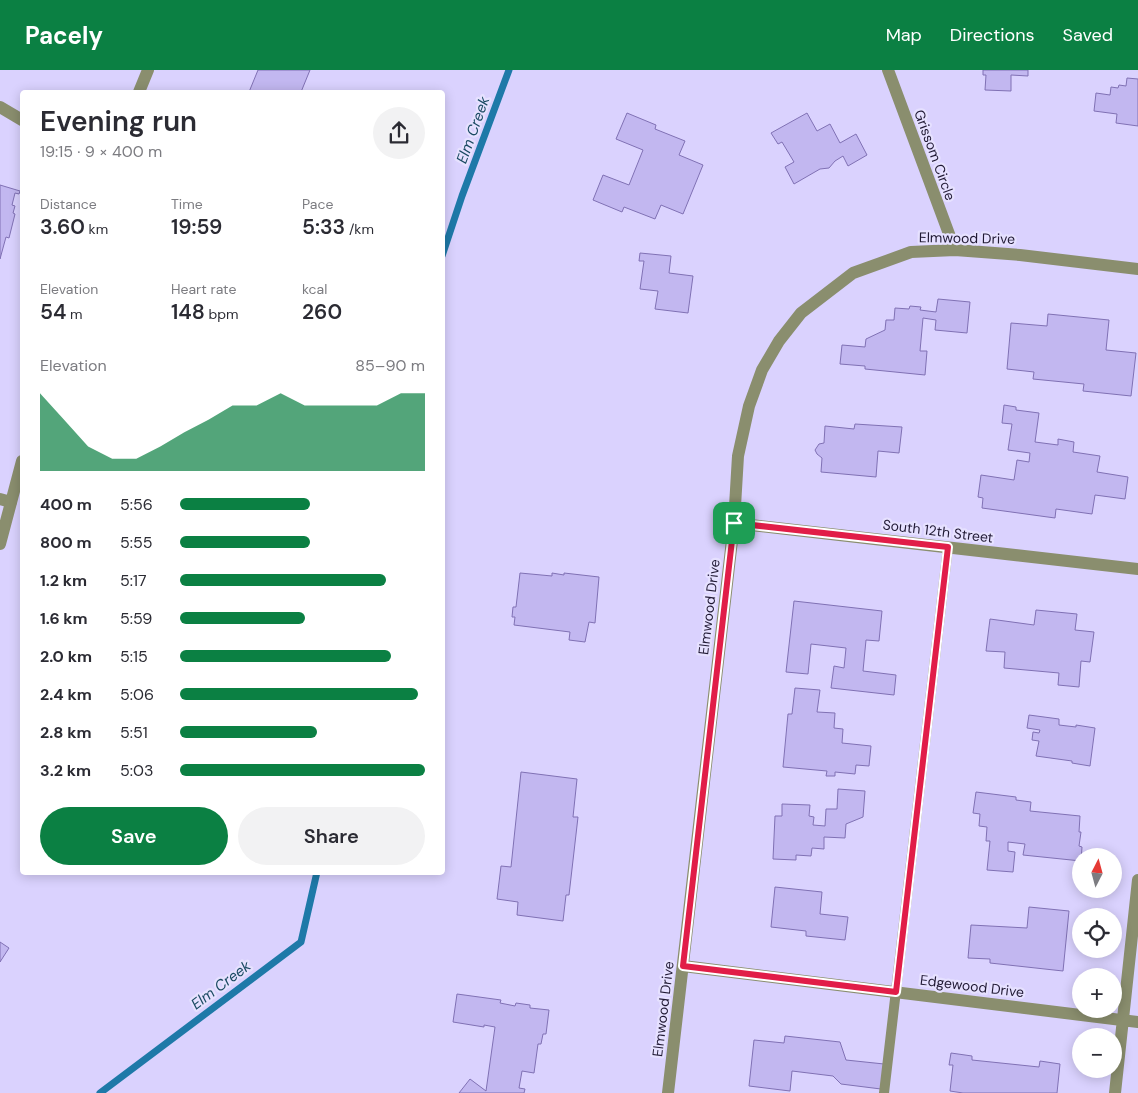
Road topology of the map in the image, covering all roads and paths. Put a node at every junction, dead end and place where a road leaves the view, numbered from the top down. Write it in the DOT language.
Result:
graph roads {
  1 [pos="148,70"];
  2 [pos="888,70"];
  3 [pos="140,90"];
  4 [pos="0,108"];
  5 [pos="20,119"];
  6 [pos="955,250"];
  7 [pos="1138,269"];
  8 [pos="20,466"];
  9 [pos="5,500"];
  10 [pos="734,523"];
  11 [pos="0,544"];
  12 [pos="948,547"];
  13 [pos="1138,569"];
  14 [pos="1138,880"];
  15 [pos="683,966"];
  16 [pos="896,992"];
  17 [pos="1123,1020"];
  18 [pos="1138,1022"];
  19 [pos="668,1093"];
  20 [pos="884,1093"];
  21 [pos="1115,1093"];
  1 -- 3 [label="street"];
  2 -- 6 [label="street, Grissom Circle"];
  4 -- 5 [label="street"];
  6 -- 7 [label="street, Elmwood Drive"];
  6 -- 10 [label="street, Elmwood Drive"];
  8 -- 9 [label="street"];
  9 -- 11 [label="street"];
  10 -- 12 [label="street, South 12th Street"];
  10 -- 15 [label="street, Elmwood Drive"];
  12 -- 13 [label="street, South 12th Street"];
  12 -- 16 [label="lane"];
  14 -- 17 [label="street"];
  15 -- 16 [label="street, Edgewood Drive"];
  15 -- 19 [label="street, Elmwood Drive"];
  16 -- 17 [label="street, Edgewood Drive"];
  16 -- 20 [label="lane"];
  17 -- 18 [label="street, Edgewood Drive"];
  17 -- 21 [label="street"];
}
